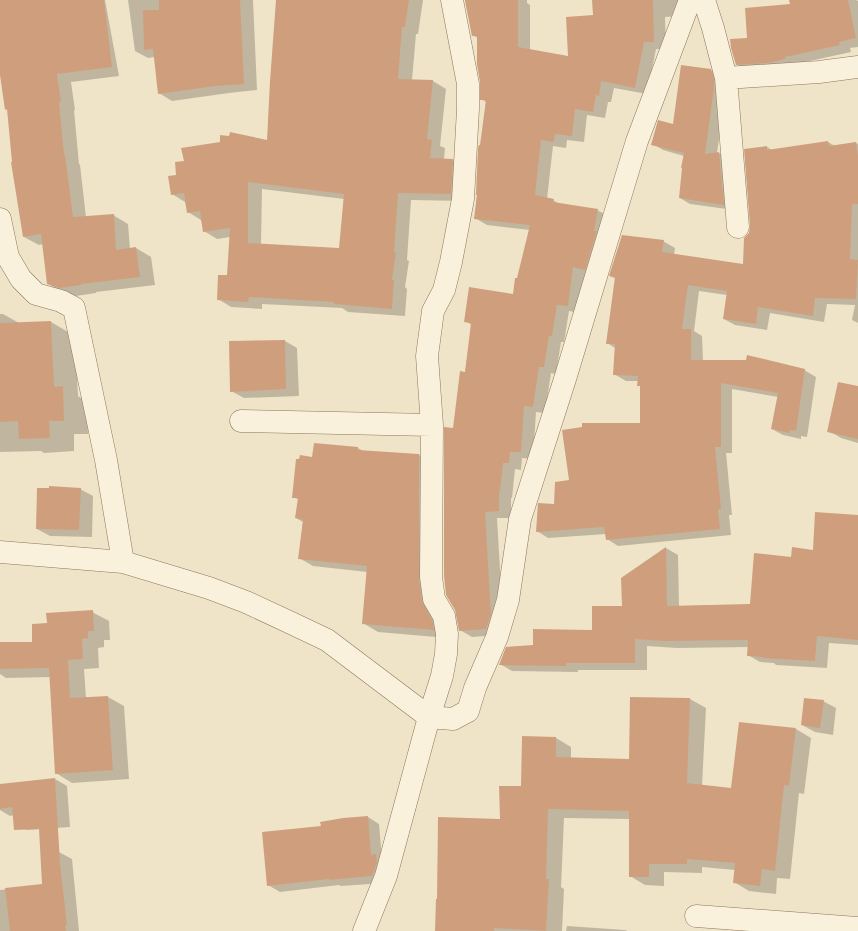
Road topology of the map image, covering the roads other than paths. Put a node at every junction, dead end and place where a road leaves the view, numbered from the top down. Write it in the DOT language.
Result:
graph roads {
  1 [pos="452,0"];
  2 [pos="690,0"];
  3 [pos="704,0"];
  4 [pos="858,67"];
  5 [pos="726,78"];
  6 [pos="0,219"];
  7 [pos="738,227"];
  8 [pos="241,421"];
  9 [pos="432,425"];
  10 [pos="0,552"];
  11 [pos="123,562"];
  12 [pos="429,718"];
  13 [pos="696,916"];
  14 [pos="858,928"];
  15 [pos="364,931"];
  1 -- 9 [label="street"];
  2 -- 12 [label="street"];
  3 -- 5 [label="street"];
  4 -- 5 [label="street"];
  5 -- 7 [label="street"];
  6 -- 11 [label="street"];
  8 -- 9 [label="street"];
  9 -- 12 [label="street"];
  10 -- 11 [label="street"];
  11 -- 12 [label="street"];
  12 -- 15 [label="street"];
  13 -- 14 [label="street"];
}
